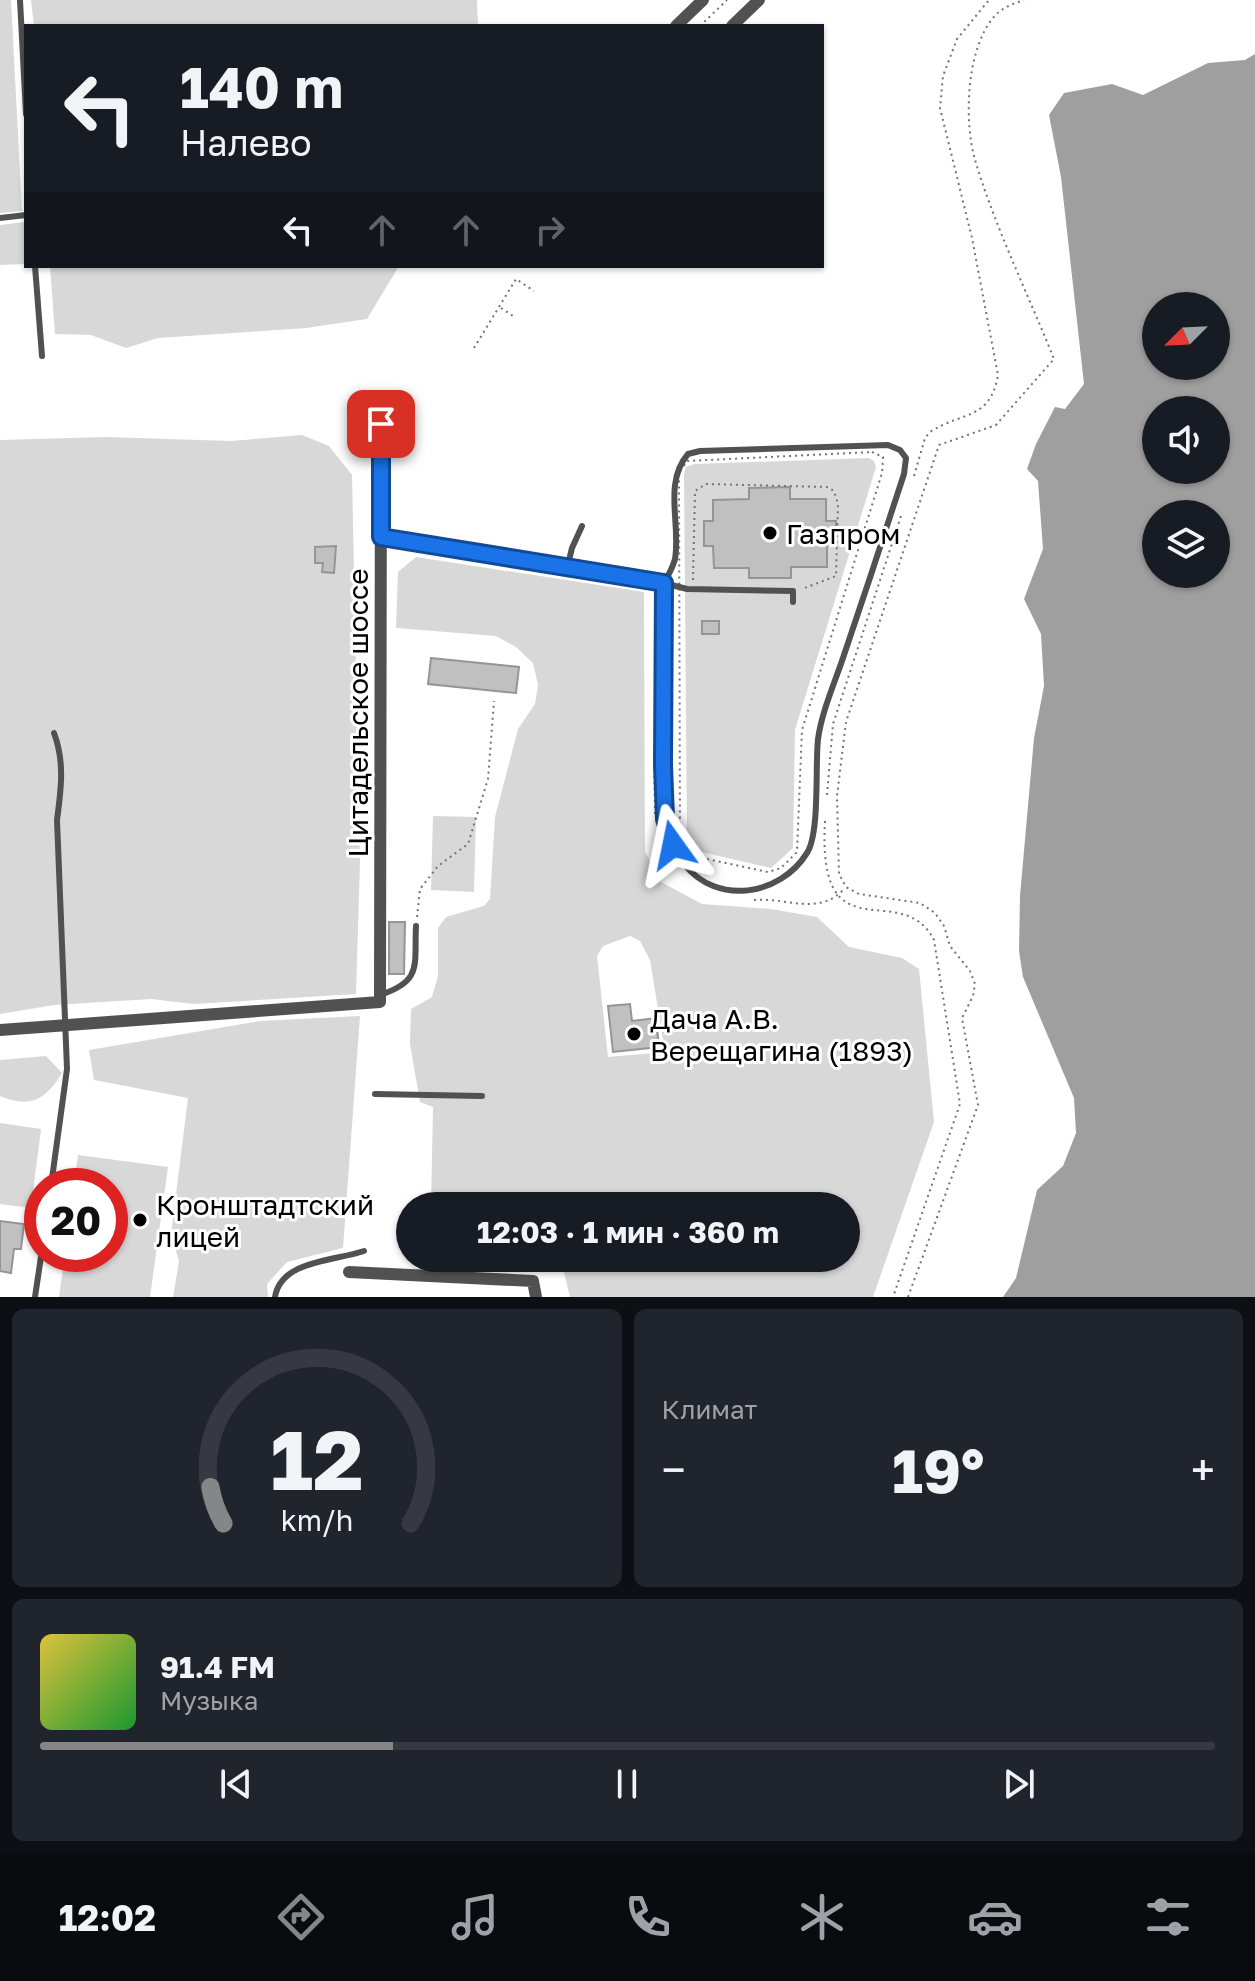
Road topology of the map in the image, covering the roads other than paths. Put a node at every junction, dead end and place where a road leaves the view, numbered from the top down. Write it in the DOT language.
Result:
graph roads {
  1 [pos="20,0"];
  2 [pos="759,0"];
  3 [pos="702,1"];
  4 [pos="678,24"];
  5 [pos="734,24"];
  6 [pos="24,76"];
  7 [pos="24,215"];
  8 [pos="0,218"];
  9 [pos="35,268"];
  10 [pos="42,356"];
  11 [pos="381,424"];
  12 [pos="582,526"];
  13 [pos="381,537"];
  14 [pos="567,569"];
  15 [pos="664,583"];
  16 [pos="762,590"];
  17 [pos="762,601"];
  18 [pos="793,602"];
  19 [pos="54,733"];
  20 [pos="416,926"];
  21 [pos="380,999"];
  22 [pos="66,1024"];
  23 [pos="0,1030"];
  24 [pos="375,1094"];
  25 [pos="482,1096"];
  26 [pos="54,1168"];
  27 [pos="364,1251"];
  28 [pos="39,1272"];
  29 [pos="349,1272"];
  30 [pos="35,1297"];
  31 [pos="275,1297"];
  32 [pos="536,1297"];
  1 -- 6 [label="lane"];
  2 -- 5 [label="street"];
  3 -- 4 [label="street"];
  7 -- 8 [label="lane"];
  9 -- 10 [label="lane"];
  11 -- 13 [label="street, Цитадельское шоссе"];
  12 -- 14 [label="lane"];
  13 -- 14 [label="street"];
  13 -- 21 [label="street, Цитадельское шоссе"];
  14 -- 15 [label="street"];
  15 -- 15 [label="lane"];
  15 -- 16 [label="lane"];
  16 -- 17 [label="lane"];
  16 -- 18 [label="lane"];
  19 -- 22 [label="lane"];
  20 -- 21 [label="lane"];
  21 -- 22 [label="street"];
  22 -- 23 [label="street"];
  22 -- 26 [label="lane"];
  24 -- 25 [label="lane"];
  27 -- 31 [label="lane"];
  28 -- 30 [label="lane"];
  29 -- 32 [label="street"];
}
